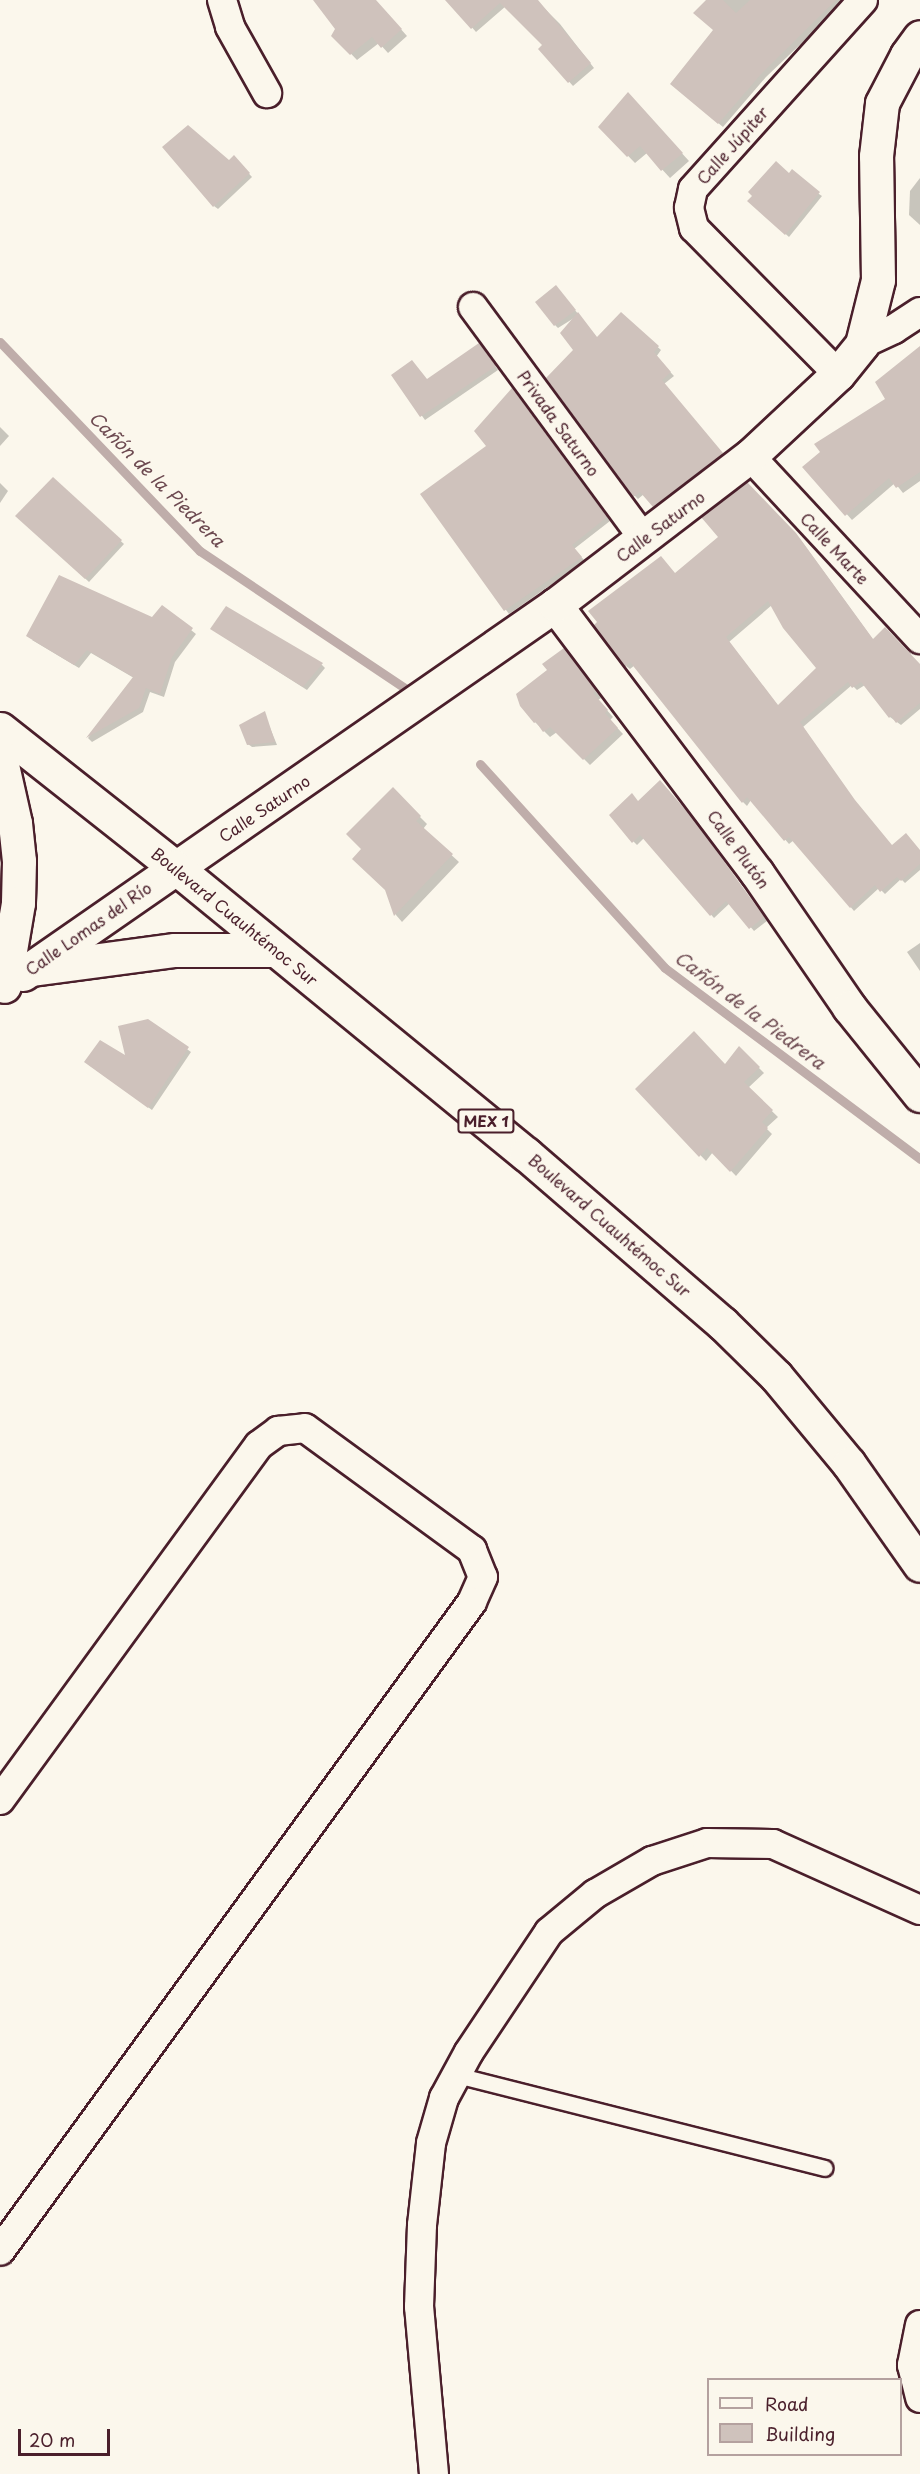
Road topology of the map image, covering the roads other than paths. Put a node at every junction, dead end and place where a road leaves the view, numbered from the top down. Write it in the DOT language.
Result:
graph roads {
  1 [pos="222,0"];
  2 [pos="863,0"];
  3 [pos="920,37"];
  4 [pos="267,93"];
  5 [pos="473,307"];
  6 [pos="920,312"];
  7 [pos="862,344"];
  8 [pos="838,374"];
  9 [pos="750,456"];
  10 [pos="644,539"];
  11 [pos="555,605"];
  12 [pos="920,639"];
  13 [pos="0,729"];
  14 [pos="0,756"];
  15 [pos="175,867"];
  16 [pos="275,950"];
  17 [pos="32,969"];
  18 [pos="2,987"];
  19 [pos="920,1095"];
  20 [pos="920,1565"];
  21 [pos="0,1800"];
  22 [pos="920,1910"];
  23 [pos="456,2075"];
  24 [pos="824,2168"];
  25 [pos="0,2251"];
  26 [pos="920,2325"];
  27 [pos="920,2398"];
  28 [pos="434,2474"];
  1 -- 4 [label="street"];
  2 -- 8 [label="street, Calle Júpiter"];
  3 -- 7 [label="main road, Calle Saturno"];
  5 -- 10 [label="street, Privada Saturno"];
  6 -- 7 [label="street"];
  7 -- 8 [label="main road, Calle Saturno"];
  8 -- 9 [label="main road, Calle Saturno"];
  9 -- 10 [label="main road, Calle Saturno"];
  9 -- 12 [label="street, Calle Marte"];
  10 -- 11 [label="main road, Calle Saturno"];
  11 -- 15 [label="main road, Calle Saturno"];
  11 -- 19 [label="main road, Calle Plutón"];
  13 -- 15 [label="main road, Boulevard Cuauhtémoc Sur / MEX 1"];
  14 -- 18 [label="main road"];
  15 -- 16 [label="main road, Boulevard Cuauhtémoc Sur / MEX 1"];
  15 -- 17 [label="main road, Calle Lomas del Río"];
  16 -- 17 [label="main road"];
  16 -- 20 [label="main road, Boulevard Cuauhtémoc Sur / MEX 1"];
  17 -- 18 [label="main road, Calle Lomas del Río"];
  21 -- 25 [label="street"];
  22 -- 23 [label="street"];
  23 -- 24 [label="lane"];
  23 -- 28 [label="street"];
  26 -- 27 [label="street"];
}
